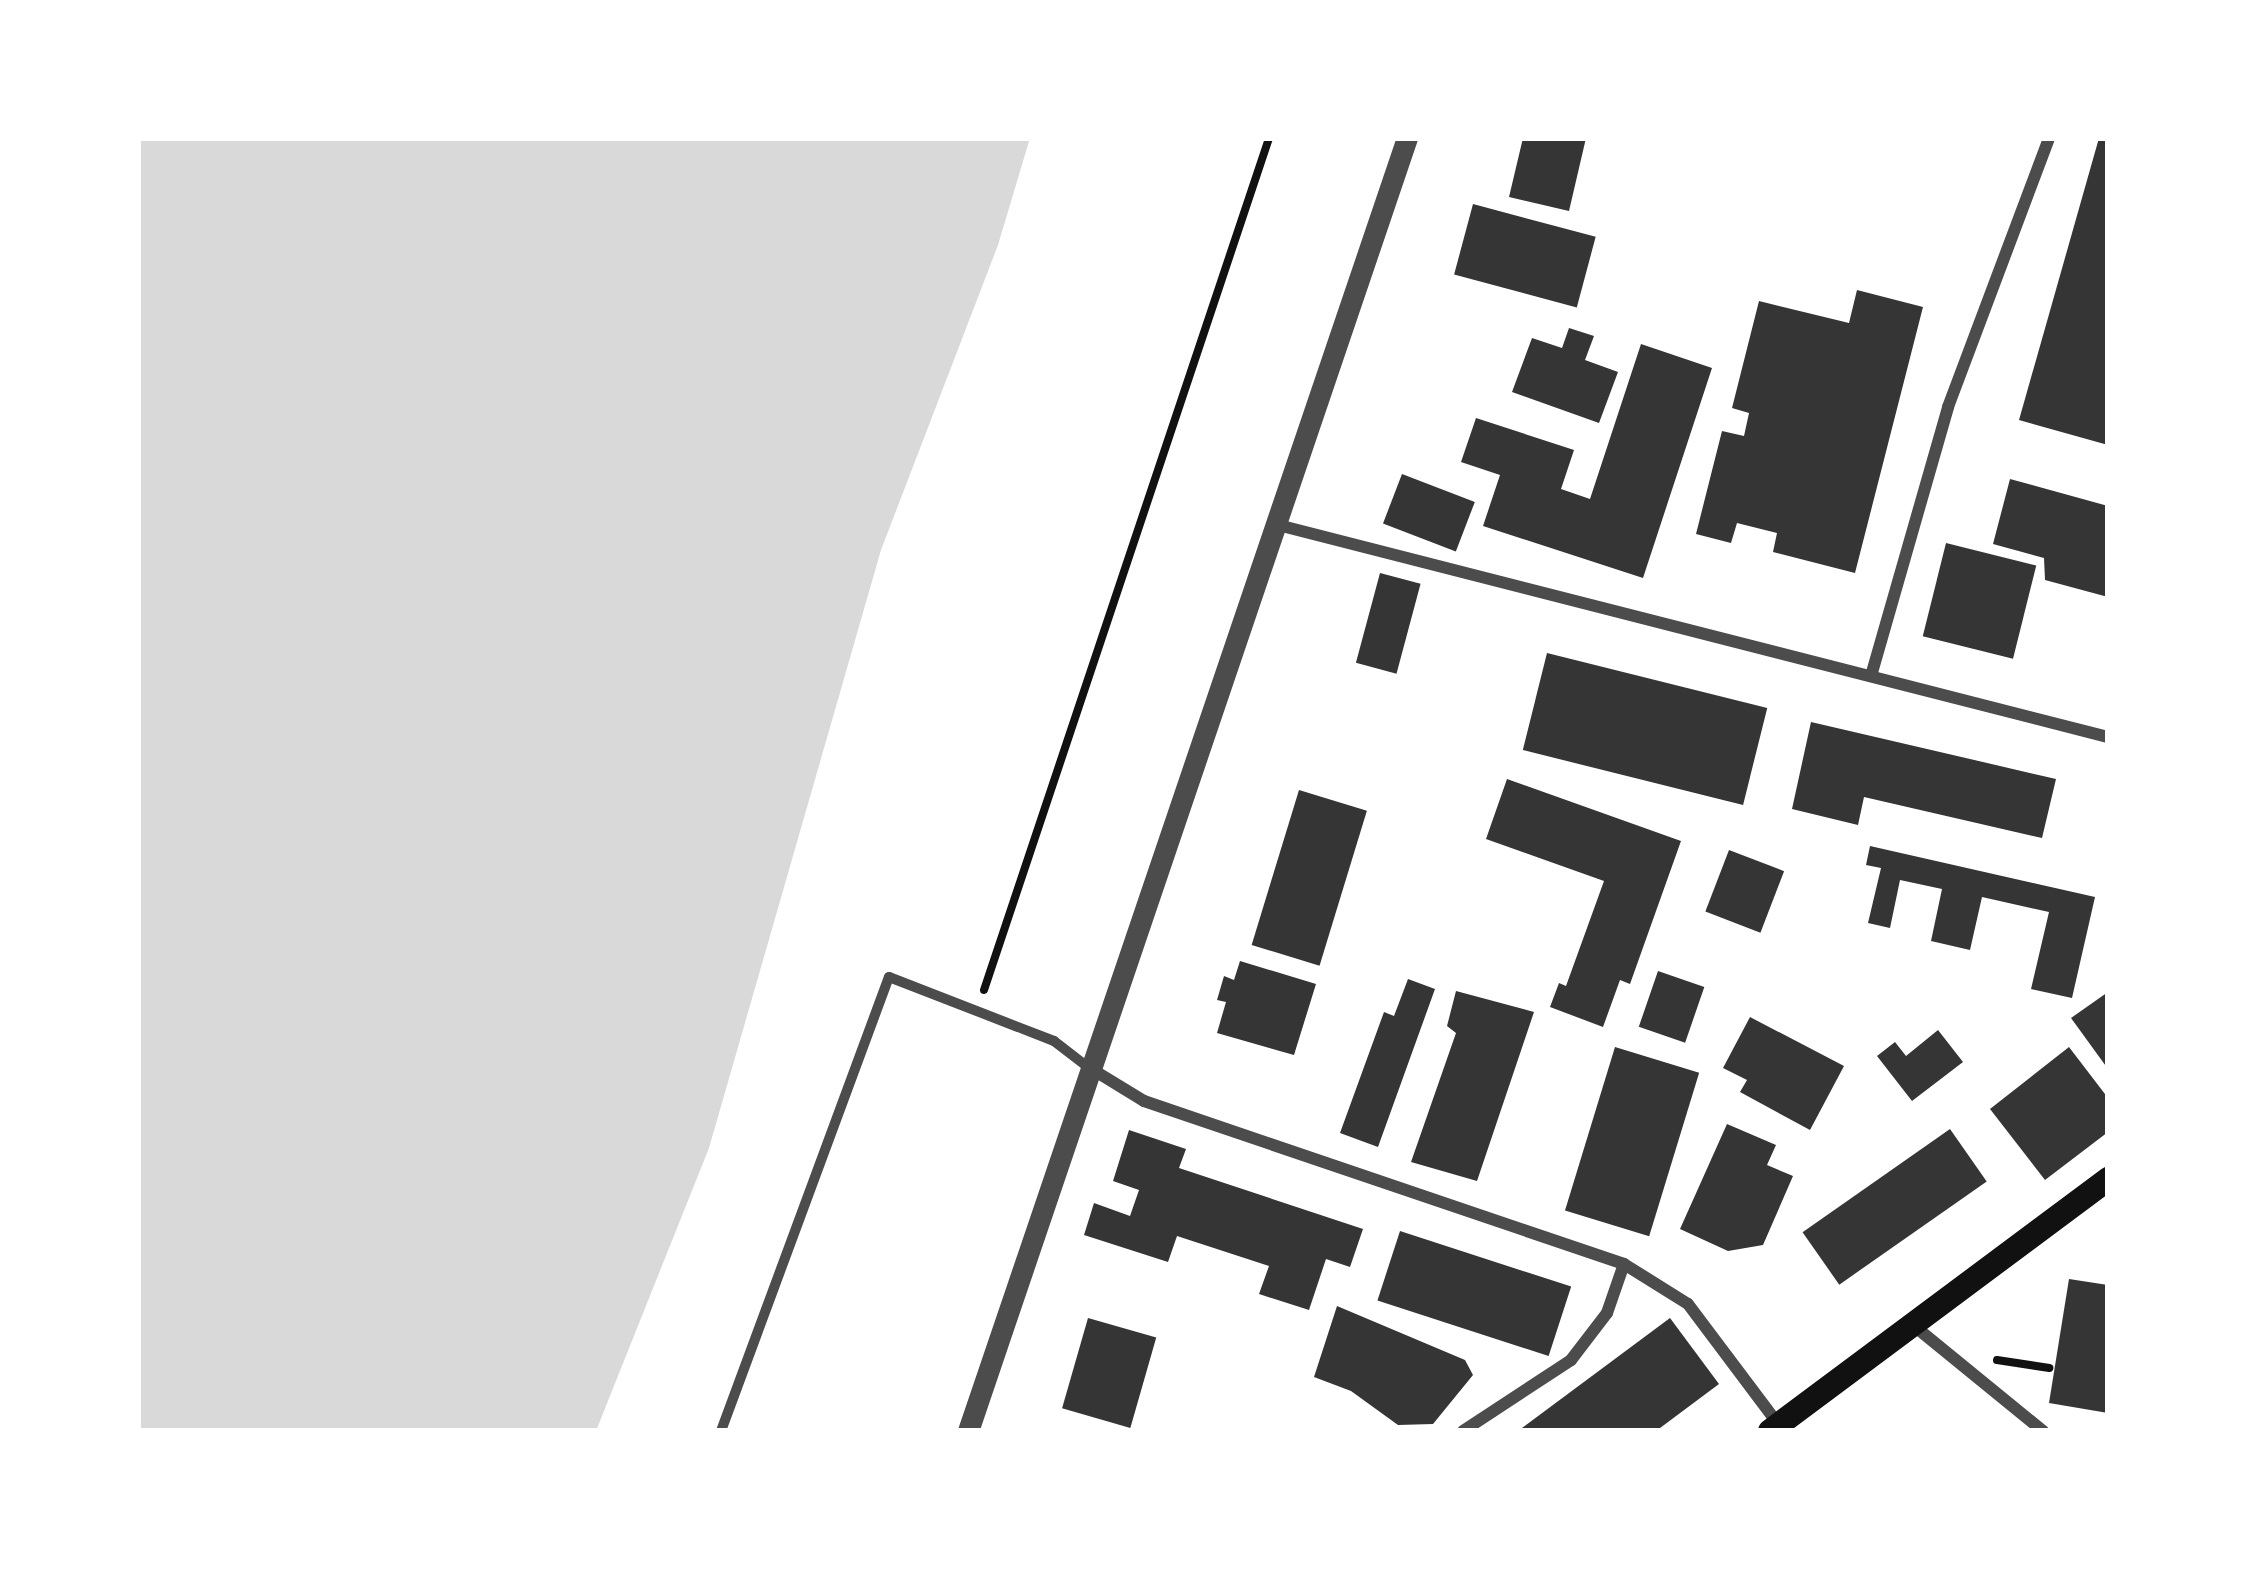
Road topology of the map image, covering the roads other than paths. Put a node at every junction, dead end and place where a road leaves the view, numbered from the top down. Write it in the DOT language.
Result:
graph roads {
  1 [pos="1407,138"];
  2 [pos="2049,138"];
  3 [pos="1278,526"];
  4 [pos="1871,676"];
  5 [pos="2108,736"];
  6 [pos="1089,1068"];
  7 [pos="2108,1178"];
  8 [pos="1624,1264"];
  9 [pos="1912,1324"];
  10 [pos="1774,1428"];
  11 [pos="721,1431"];
  12 [pos="968,1431"];
  13 [pos="1463,1431"];
  14 [pos="2043,1431"];
  1 -- 3 [label="street"];
  2 -- 4 [label="street"];
  3 -- 4 [label="street"];
  3 -- 6 [label="street"];
  4 -- 5 [label="street"];
  6 -- 8 [label="street"];
  6 -- 11 [label="street"];
  6 -- 12 [label="street"];
  7 -- 9 [label="main road"];
  8 -- 10 [label="street"];
  8 -- 13 [label="street"];
  9 -- 10 [label="main road"];
  9 -- 14 [label="street"];
}
